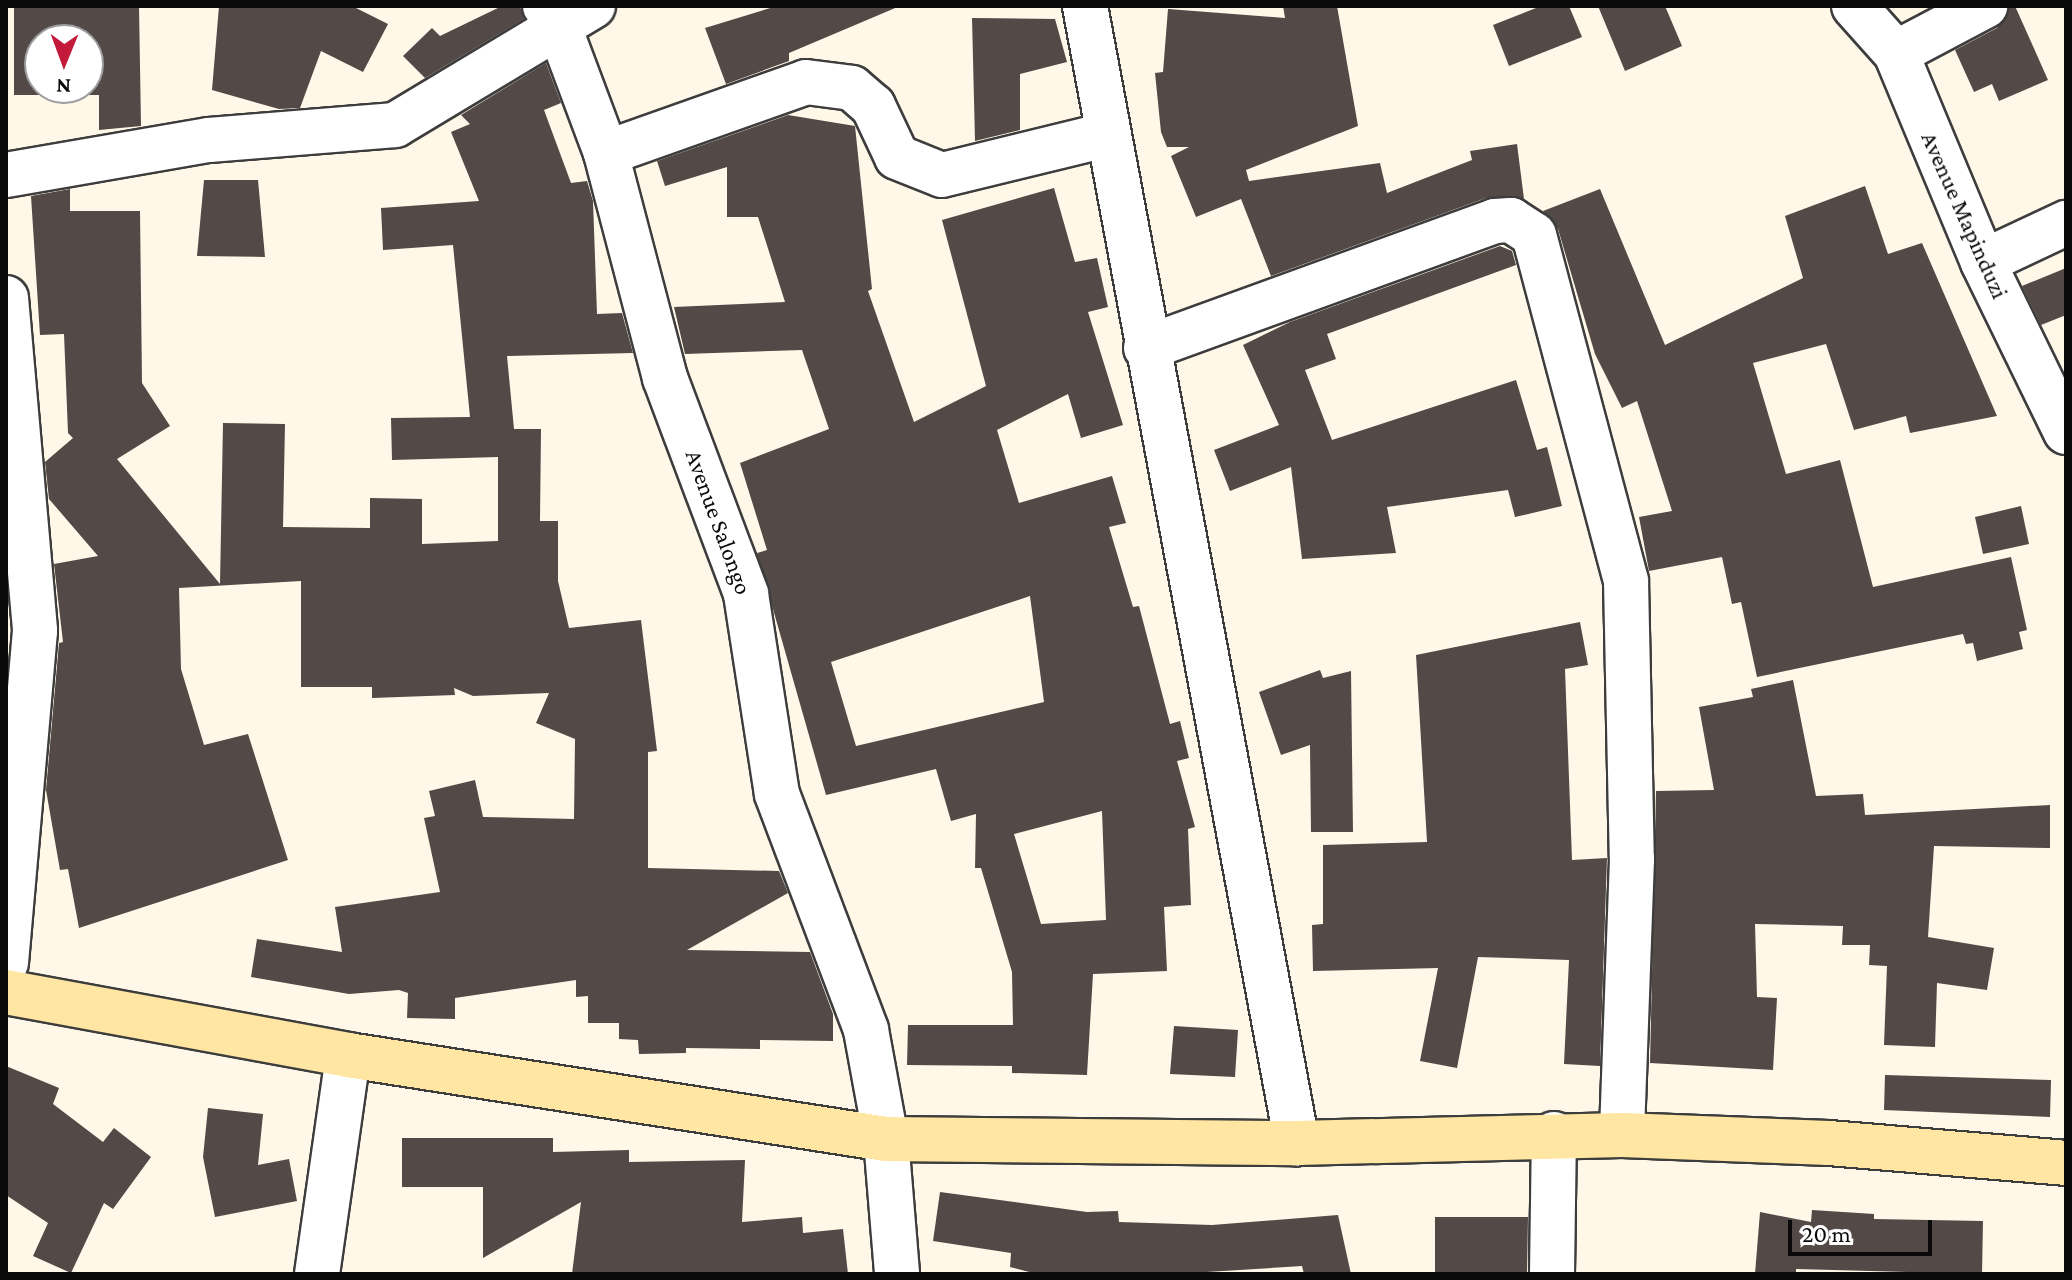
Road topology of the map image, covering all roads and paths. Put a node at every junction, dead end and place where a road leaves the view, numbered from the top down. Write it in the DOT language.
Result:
graph roads {
  1 [pos="1085,6"];
  2 [pos="1854,6"];
  3 [pos="1985,6"];
  4 [pos="565,13"];
  5 [pos="1896,53"];
  6 [pos="1106,135"];
  7 [pos="606,153"];
  8 [pos="6,175"];
  9 [pos="2066,223"];
  10 [pos="1983,262"];
  11 [pos="6,298"];
  12 [pos="1146,348"];
  13 [pos="2066,432"];
  14 [pos="6,963"];
  15 [pos="6,992"];
  16 [pos="348,1055"];
  17 [pos="1554,1134"];
  18 [pos="1622,1135"];
  19 [pos="886,1139"];
  20 [pos="1297,1143"];
  21 [pos="2066,1163"];
  22 [pos="317,1274"];
  23 [pos="897,1274"];
  24 [pos="1552,1274"];
  1 -- 6 [label="street"];
  2 -- 5 [label="street, Avenue Mapinduzi"];
  3 -- 5 [label="street"];
  4 -- 7 [label="street, Avenue Salongo"];
  4 -- 8 [label="street"];
  5 -- 10 [label="street, Avenue Mapinduzi"];
  6 -- 7 [label="street"];
  6 -- 12 [label="street"];
  7 -- 19 [label="street, Avenue Salongo"];
  9 -- 10 [label="street"];
  10 -- 13 [label="street, Avenue Mapinduzi"];
  11 -- 14 [label="street"];
  12 -- 18 [label="street"];
  12 -- 20 [label="street"];
  15 -- 16 [label="main road"];
  16 -- 19 [label="main road"];
  16 -- 22 [label="street"];
  17 -- 18 [label="main road"];
  17 -- 20 [label="main road"];
  17 -- 24 [label="street"];
  18 -- 21 [label="main road"];
  19 -- 20 [label="main road"];
  19 -- 23 [label="street, Avenue Salongo"];
}
